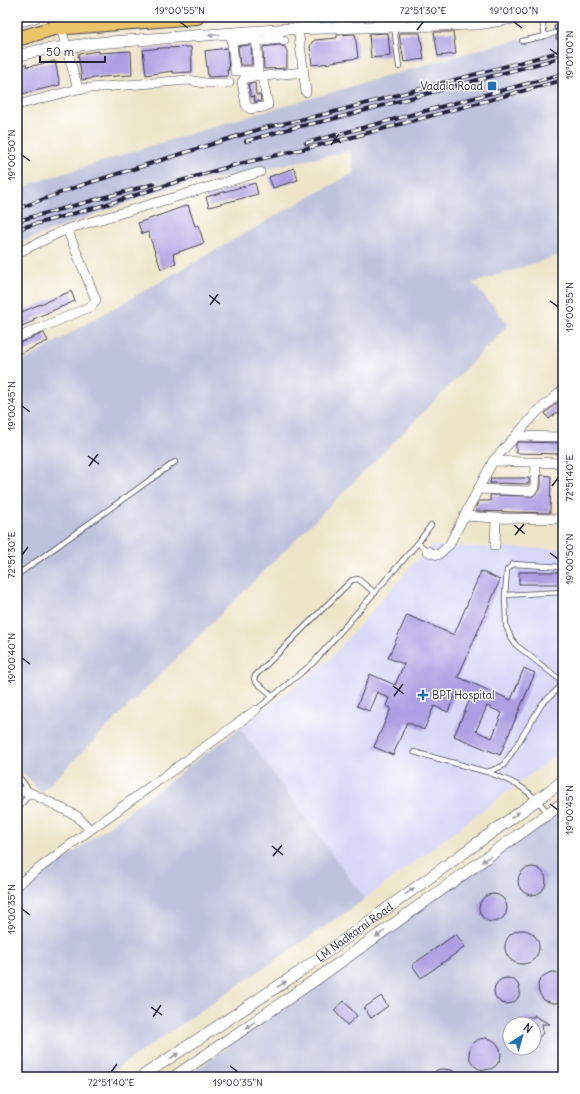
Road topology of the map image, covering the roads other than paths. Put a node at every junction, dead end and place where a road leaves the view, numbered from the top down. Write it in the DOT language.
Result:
graph roads {
  1 [pos="35,17"];
  2 [pos="77,17"];
  3 [pos="197,17"];
  4 [pos="519,17"];
  5 [pos="541,17"];
  6 [pos="59,21"];
  7 [pos="17,22"];
  8 [pos="394,26"];
  9 [pos="17,29"];
  10 [pos="298,29"];
  11 [pos="555,33"];
  12 [pos="259,36"];
  13 [pos="545,36"];
  14 [pos="231,37"];
  15 [pos="17,39"];
  16 [pos="284,41"];
  17 [pos="522,41"];
  18 [pos="67,47"];
  19 [pos="17,56"];
  20 [pos="264,63"];
  21 [pos="399,66"];
  22 [pos="304,72"];
  23 [pos="262,76"];
  24 [pos="229,83"];
  25 [pos="78,89"];
  26 [pos="306,92"];
  27 [pos="17,105"];
  28 [pos="260,172"];
  29 [pos="67,229"];
  30 [pos="17,253"];
  31 [pos="17,338"];
  32 [pos="563,390"];
  33 [pos="516,436"];
  34 [pos="563,437"];
  35 [pos="493,461"];
  36 [pos="175,462"];
  37 [pos="536,462"];
  38 [pos="563,463"];
  39 [pos="478,489"];
  40 [pos="563,508"];
  41 [pos="464,516"];
  42 [pos="496,518"];
  43 [pos="563,519"];
  44 [pos="431,525"];
  45 [pos="418,543"];
  46 [pos="495,546"];
  47 [pos="428,551"];
  48 [pos="563,567"];
  49 [pos="17,575"];
  50 [pos="563,592"];
  51 [pos="375,593"];
  52 [pos="505,595"];
  53 [pos="560,689"];
  54 [pos="273,696"];
  55 [pos="256,710"];
  56 [pos="414,752"];
  57 [pos="487,772"];
  58 [pos="17,774"];
  59 [pos="563,781"];
  60 [pos="17,790"];
  61 [pos="31,793"];
  62 [pos="537,799"];
  63 [pos="563,804"];
  64 [pos="17,809"];
  65 [pos="549,814"];
  66 [pos="90,830"];
  67 [pos="17,885"];
  68 [pos="141,1077"];
  69 [pos="174,1077"];
  1 -- 7 [label="street"];
  2 -- 6 [label="main road"];
  3 -- 6 [label="main road"];
  4 -- 8 [label="street"];
  5 -- 13 [label="lane"];
  6 -- 9 [label="main road"];
  6 -- 15 [label="main road"];
  6 -- 18 [label="street"];
  8 -- 10 [label="street"];
  8 -- 21 [label="lane"];
  10 -- 12 [label="street"];
  10 -- 22 [label="street"];
  11 -- 13 [label="lane"];
  12 -- 14 [label="street"];
  12 -- 14 [label="street"];
  12 -- 16 [label="street"];
  12 -- 20 [label="street"];
  13 -- 17 [label="lane"];
  14 -- 18 [label="street, one-way"];
  18 -- 19 [label="street"];
  18 -- 25 [label="street"];
  22 -- 23 [label="street"];
  22 -- 26 [label="street"];
  24 -- 25 [label="street"];
  25 -- 27 [label="street"];
  28 -- 29 [label="street"];
  29 -- 30 [label="street"];
  29 -- 31 [label="street"];
  32 -- 33 [label="street"];
  33 -- 34 [label="street"];
  33 -- 35 [label="street"];
  35 -- 37 [label="street"];
  35 -- 39 [label="street"];
  36 -- 49 [label="lane"];
  37 -- 38 [label="street"];
  37 -- 39 [label="street"];
  39 -- 41 [label="street"];
  40 -- 43 [label="street"];
  41 -- 42 [label="street"];
  41 -- 47 [label="street"];
  42 -- 43 [label="street"];
  42 -- 46 [label="street"];
  44 -- 45 [label="lane"];
  45 -- 47 [label="lane"];
  45 -- 51 [label="lane"];
  48 -- 52 [label="lane"];
  50 -- 52 [label="lane"];
  51 -- 54 [label="lane"];
  51 -- 54 [label="lane"];
  52 -- 53 [label="lane"];
  53 -- 57 [label="lane"];
  54 -- 55 [label="lane"];
  55 -- 66 [label="street"];
  56 -- 57 [label="lane"];
  57 -- 62 [label="lane"];
  58 -- 61 [label="lane"];
  59 -- 62 [label="street, LM Nadkarni Road"];
  60 -- 61 [label="street"];
  61 -- 64 [label="lane"];
  61 -- 66 [label="street"];
  62 -- 65 [label="lane"];
  68 -- 62 [label="street, LM Nadkarni Road, one-way"];
  63 -- 65 [label="street, LM Nadkarni Road"];
  65 -- 69 [label="street, LM Nadkarni Road, one-way"];
  66 -- 67 [label="street"];
}
